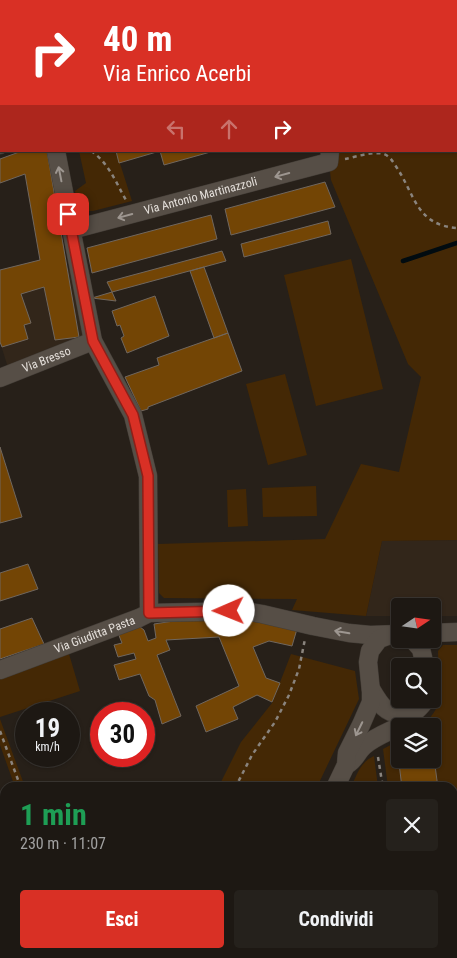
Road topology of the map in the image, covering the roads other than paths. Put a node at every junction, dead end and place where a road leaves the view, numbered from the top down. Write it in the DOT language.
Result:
graph roads {
  1 [pos="56,152"];
  2 [pos="330,157"];
  3 [pos="71,230"];
  4 [pos="93,341"];
  5 [pos="0,378"];
  6 [pos="149,613"];
  7 [pos="454,632"];
  8 [pos="441,634"];
  9 [pos="391,635"];
  10 [pos="391,637"];
  11 [pos="0,670"];
  12 [pos="371,689"];
  13 [pos="420,708"];
  14 [pos="406,718"];
  15 [pos="409,718"];
  16 [pos="391,730"];
  17 [pos="344,768"];
  18 [pos="338,782"];
  3 -- 1 [label="street, one-way"];
  2 -- 3 [label="street, Via Antonio Martinazzoli, one-way"];
  3 -- 4 [label="street"];
  4 -- 5 [label="street, Via Bresso"];
  4 -- 6 [label="street"];
  9 -- 6 [label="street, Via Giuditta Pasta, one-way"];
  6 -- 11 [label="street, Via Giuditta Pasta"];
  7 -- 8 [label="street"];
  10 -- 12 [label="street"];
  12 -- 14 [label="street"];
  12 -- 17 [label="street, one-way"];
  13 -- 15 [label="street"];
  16 -- 17 [label="street"];
  17 -- 18 [label="street"];
}
